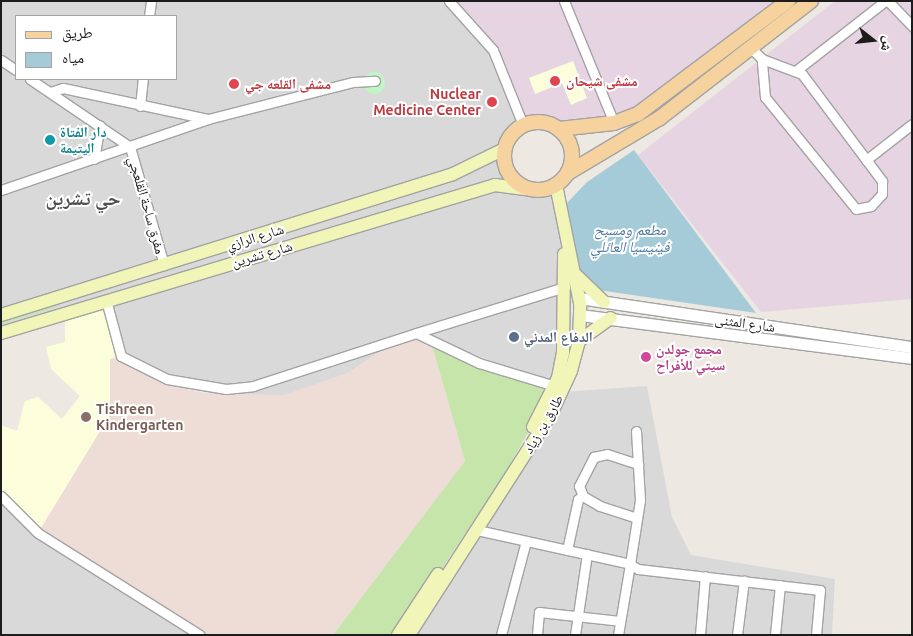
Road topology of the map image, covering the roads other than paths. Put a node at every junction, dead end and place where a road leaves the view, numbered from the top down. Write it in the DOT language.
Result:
graph roads {
  1 [pos="151,1"];
  2 [pos="449,1"];
  3 [pos="564,1"];
  4 [pos="788,1"];
  5 [pos="811,1"];
  6 [pos="887,1"];
  7 [pos="149,15"];
  8 [pos="912,26"];
  9 [pos="758,54"];
  10 [pos="1,60"];
  11 [pos="15,69"];
  12 [pos="798,69"];
  13 [pos="32,80"];
  14 [pos="142,80"];
  15 [pos="375,81"];
  16 [pos="50,92"];
  17 [pos="140,106"];
  18 [pos="208,119"];
  19 [pos="614,123"];
  20 [pos="912,124"];
  21 [pos="523,125"];
  22 [pos="100,126"];
  23 [pos="559,129"];
  24 [pos="130,147"];
  25 [pos="504,148"];
  26 [pos="94,159"];
  27 [pos="866,160"];
  28 [pos="568,173"];
  29 [pos="553,186"];
  30 [pos="525,189"];
  31 [pos="1,190"];
  32 [pos="164,265"];
  33 [pos="576,295"];
  34 [pos="106,300"];
  35 [pos="604,302"];
  36 [pos="566,309"];
  37 [pos="2,314"];
  38 [pos="611,318"];
  39 [pos="1,333"];
  40 [pos="416,333"];
  41 [pos="578,341"];
  42 [pos="912,347"];
  43 [pos="912,358"];
  44 [pos="555,386"];
  45 [pos="636,431"];
  46 [pos="638,464"];
  47 [pos="1,496"];
  48 [pos="583,496"];
  49 [pos="637,518"];
  50 [pos="476,530"];
  51 [pos="526,541"];
  52 [pos="567,550"];
  53 [pos="587,554"];
  54 [pos="630,564"];
  55 [pos="705,576"];
  56 [pos="744,580"];
  57 [pos="780,586"];
  58 [pos="577,615"];
  59 [pos="620,622"];
  60 [pos="200,635"];
  61 [pos="398,635"];
  62 [pos="410,635"];
  63 [pos="501,635"];
  64 [pos="537,635"];
  65 [pos="575,635"];
  66 [pos="618,635"];
  67 [pos="700,635"];
  68 [pos="737,635"];
  69 [pos="775,635"];
  70 [pos="816,635"];
  1 -- 7 [label="street"];
  2 -- 21 [label="street"];
  3 -- 19 [label="street"];
  4 -- 19 [label="main road"];
  5 -- 9 [label="main road"];
  6 -- 8 [label="street"];
  6 -- 12 [label="street"];
  9 -- 12 [label="street"];
  9 -- 27 [label="street"];
  9 -- 28 [label="main road"];
  10 -- 11 [label="street"];
  12 -- 27 [label="street"];
  13 -- 16 [label="street, مفرق ساحة القلعجي"];
  14 -- 17 [label="street"];
  15 -- 18 [label="street"];
  16 -- 17 [label="street"];
  16 -- 22 [label="street, مفرق ساحة القلعجي"];
  17 -- 18 [label="street"];
  18 -- 24 [label="street"];
  19 -- 23 [label="main road"];
  20 -- 27 [label="street"];
  21 -- 23 [label="main road"];
  21 -- 25 [label="main road"];
  22 -- 24 [label="street, مفرق ساحة القلعجي"];
  22 -- 26 [label="street"];
  23 -- 28 [label="main road"];
  24 -- 26 [label="street"];
  24 -- 32 [label="street, مفرق ساحة القلعجي"];
  25 -- 30 [label="main road"];
  25 -- 32 [label="main road, شارع الرازي"];
  26 -- 31 [label="street"];
  28 -- 29 [label="main road"];
  29 -- 30 [label="main road"];
  29 -- 33 [label="main road"];
  30 -- 34 [label="main road, شارع تشرين"];
  32 -- 37 [label="main road, شارع الرازي"];
  33 -- 35 [label="main road"];
  33 -- 35 [label="street, شارع المثنى"];
  33 -- 36 [label="main road"];
  33 -- 36 [label="main road"];
  33 -- 38 [label="street, شارع المثنى"];
  33 -- 40 [label="street"];
  33 -- 41 [label="main road, طارق بن زياد"];
  34 -- 39 [label="main road, شارع تشرين"];
  34 -- 40 [label="street"];
  35 -- 42 [label="street, شارع المثنى"];
  36 -- 44 [label="main road"];
  38 -- 41 [label="main road"];
  38 -- 43 [label="street, شارع المثنى"];
  40 -- 44 [label="street"];
  41 -- 50 [label="main road, طارق بن زياد"];
  44 -- 61 [label="main road"];
  45 -- 46 [label="street"];
  46 -- 48 [label="street"];
  46 -- 49 [label="street"];
  47 -- 60 [label="street"];
  48 -- 49 [label="street"];
  48 -- 52 [label="street"];
  49 -- 54 [label="street"];
  50 -- 51 [label="street"];
  50 -- 62 [label="main road, طارق بن زياد"];
  51 -- 52 [label="street"];
  51 -- 63 [label="street"];
  52 -- 53 [label="street"];
  53 -- 54 [label="street"];
  53 -- 58 [label="street"];
  54 -- 55 [label="street"];
  54 -- 59 [label="street"];
  55 -- 56 [label="street"];
  55 -- 67 [label="street"];
  56 -- 57 [label="street"];
  56 -- 68 [label="street"];
  57 -- 69 [label="street"];
  57 -- 70 [label="street"];
  58 -- 59 [label="street"];
  58 -- 64 [label="street"];
  58 -- 65 [label="street"];
  59 -- 66 [label="street"];
}
